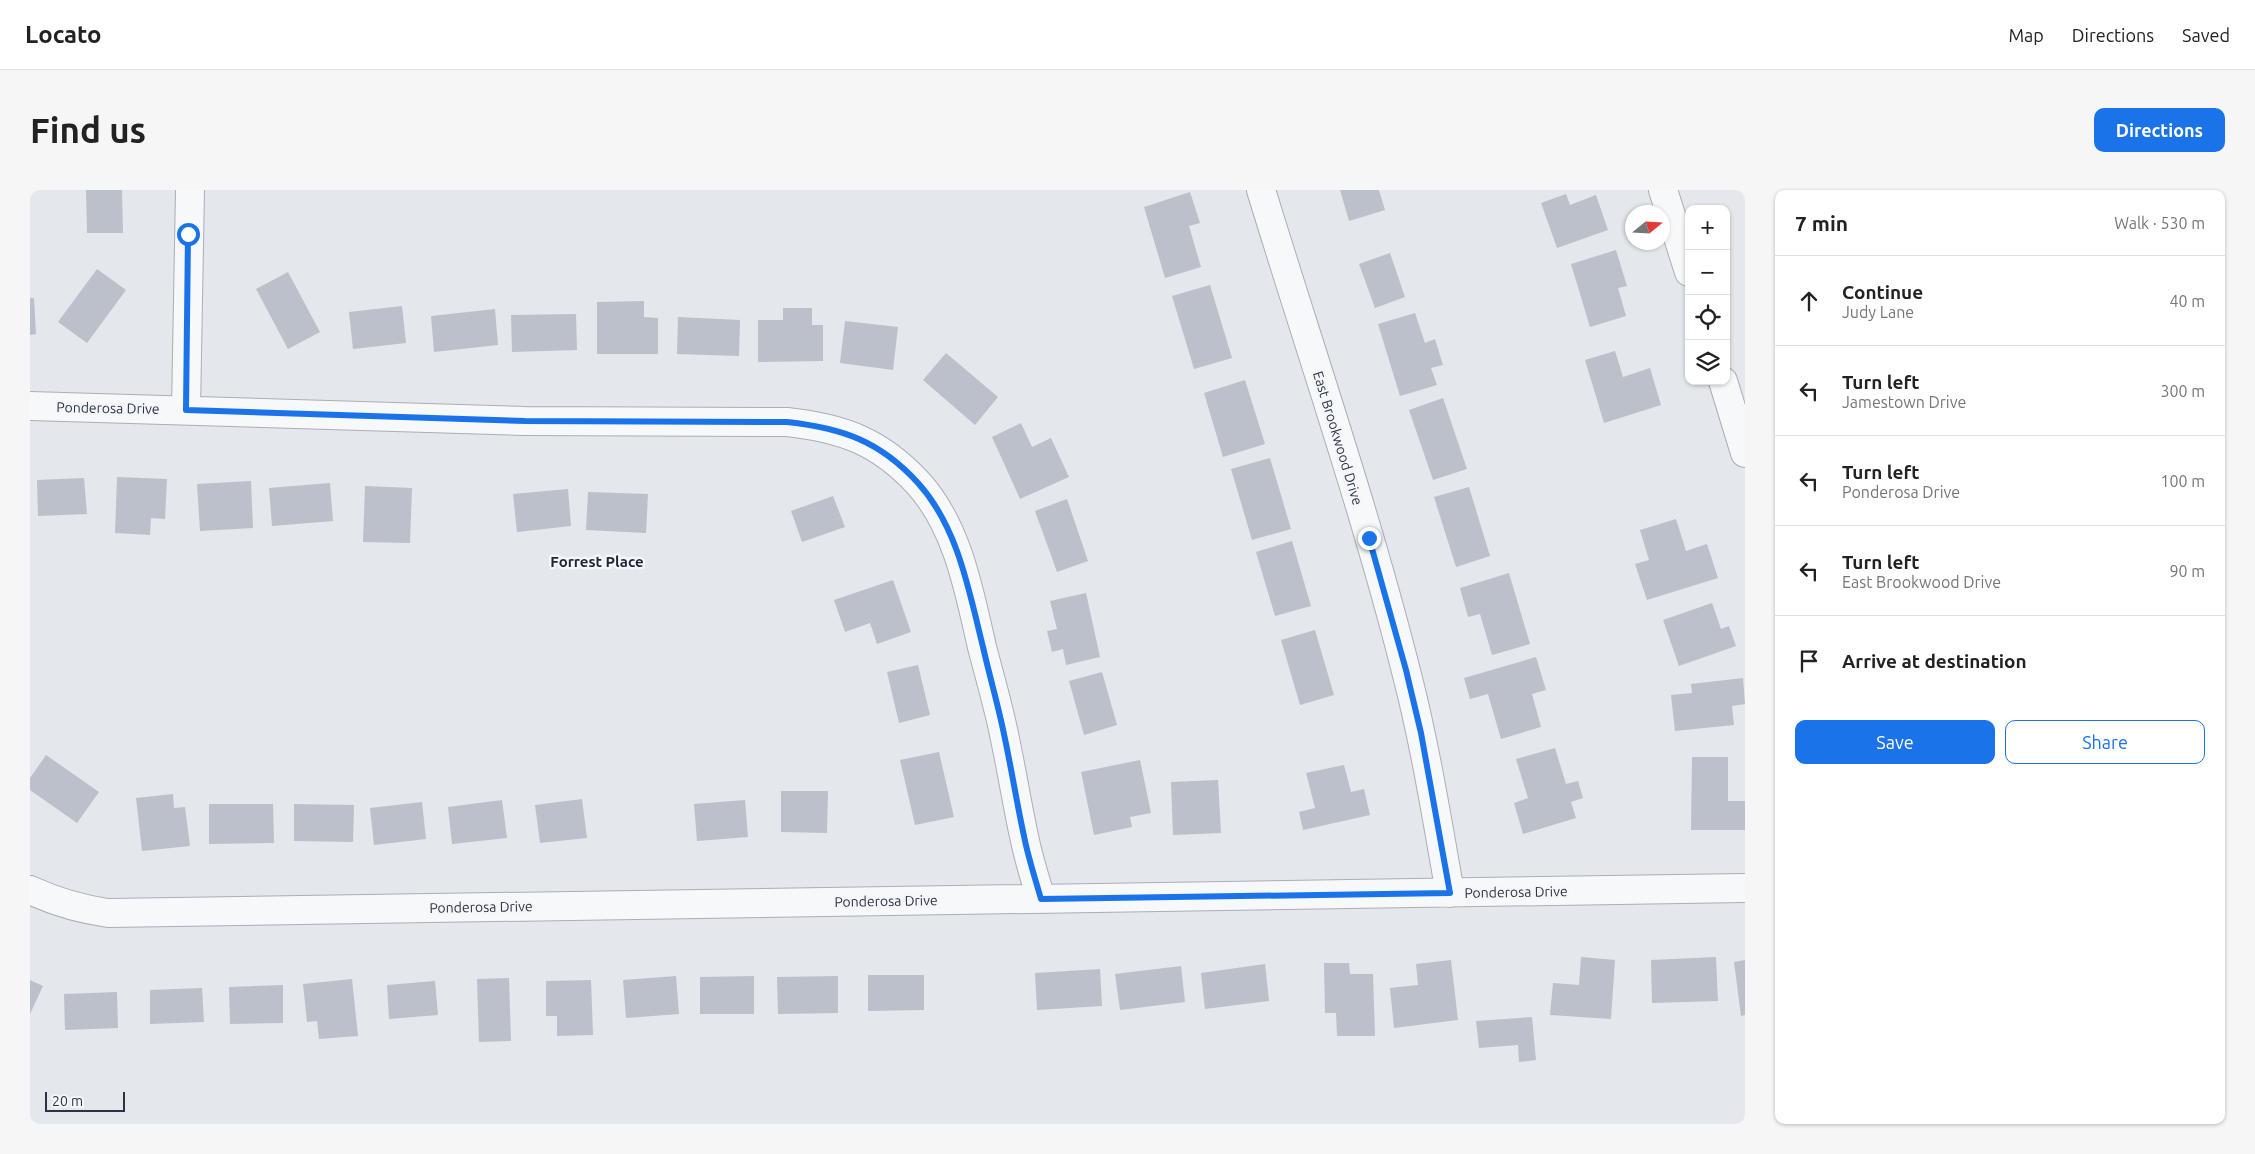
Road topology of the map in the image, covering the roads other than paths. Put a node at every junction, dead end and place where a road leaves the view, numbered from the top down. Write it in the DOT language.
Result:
graph roads {
  1 [pos="190,190"];
  2 [pos="1261,190"];
  3 [pos="1663,190"];
  4 [pos="1685,259"];
  5 [pos="1724,385"];
  6 [pos="30,406"];
  7 [pos="186,410"];
  8 [pos="1745,453"];
  9 [pos="1745,888"];
  10 [pos="30,890"];
  11 [pos="1450,893"];
  12 [pos="1041,899"];
  1 -- 7 [label="street"];
  2 -- 11 [label="street, East Brookwood Drive"];
  3 -- 4 [label="street"];
  5 -- 8 [label="street"];
  6 -- 7 [label="street, Ponderosa Drive"];
  7 -- 12 [label="street, Ponderosa Drive"];
  9 -- 11 [label="street, Ponderosa Drive"];
  10 -- 12 [label="street, Ponderosa Drive"];
  11 -- 12 [label="street, Ponderosa Drive"];
}
